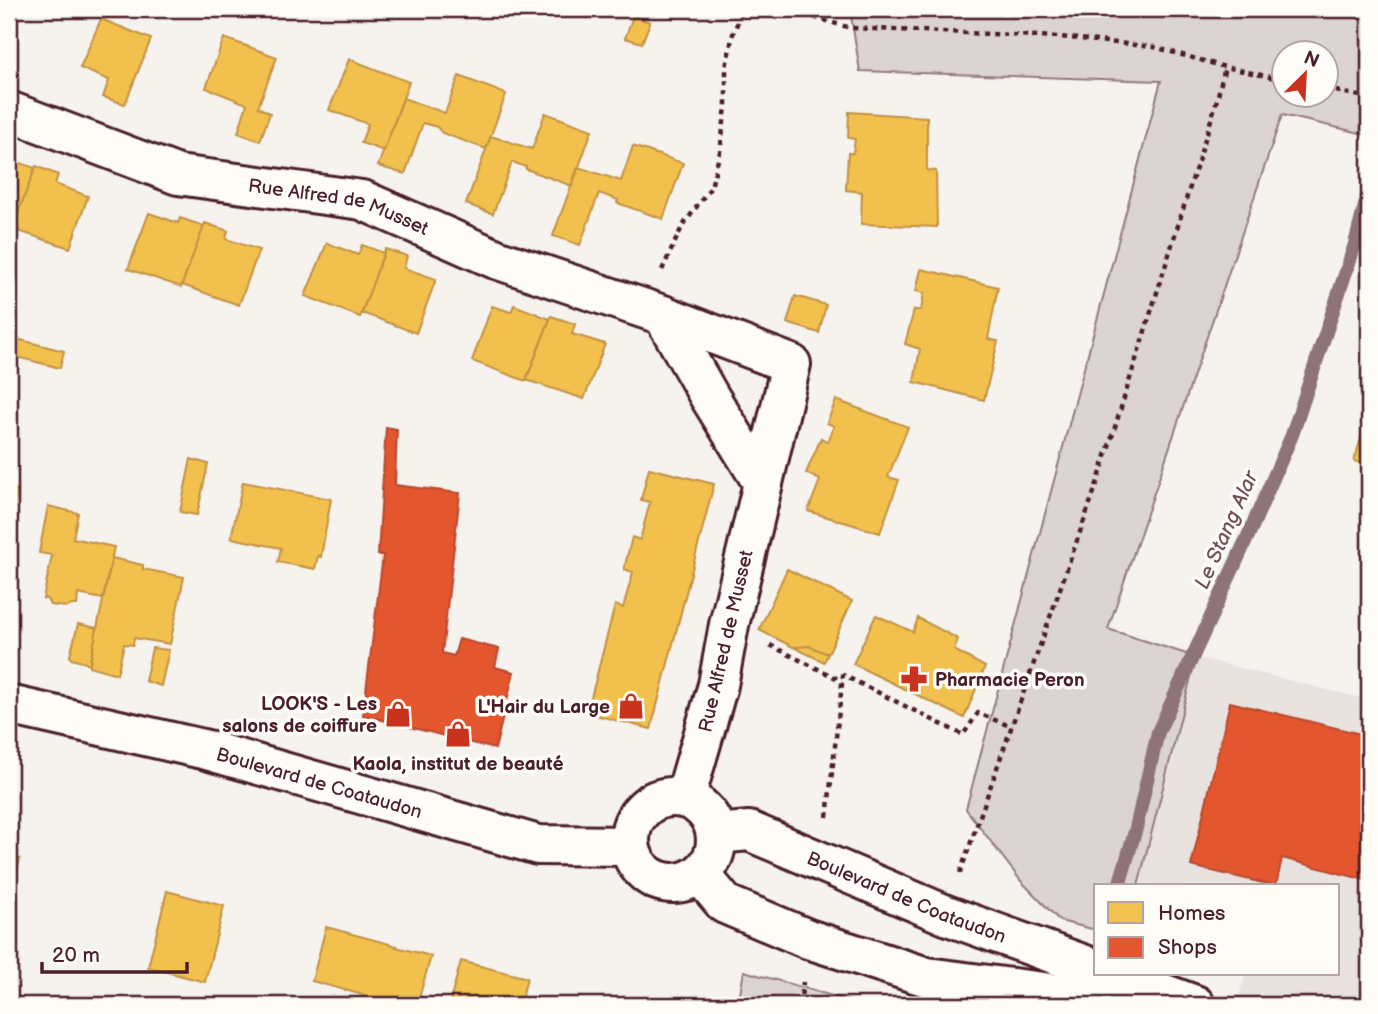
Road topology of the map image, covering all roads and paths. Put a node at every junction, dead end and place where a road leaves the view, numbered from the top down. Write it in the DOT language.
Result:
graph roads {
  1 [pos="743,9"];
  2 [pos="785,9"];
  3 [pos="1224,67"];
  4 [pos="1270,77"];
  5 [pos="1340,92"];
  6 [pos="1369,98"];
  7 [pos="9,111"];
  8 [pos="656,313"];
  9 [pos="763,483"];
  10 [pos="729,625"];
  11 [pos="842,681"];
  12 [pos="9,705"];
  13 [pos="1012,727"];
  14 [pos="685,798"];
  15 [pos="717,834"];
  16 [pos="630,846"];
  17 [pos="822,862"];
  18 [pos="700,874"];
  19 [pos="946,915"];
  20 [pos="1094,968"];
  21 [pos="1114,976"];
  22 [pos="1143,1005"];
  23 [pos="1195,1005"];
  1 -- 8 [label="path"];
  2 -- 3 [label="path"];
  3 -- 4 [label="path"];
  3 -- 13 [label="path"];
  5 -- 6 [label="path"];
  7 -- 8 [label="main road, Rue Alfred de Musset"];
  8 -- 9 [label="main road"];
  8 -- 9 [label="main road, Rue Alfred de Musset"];
  9 -- 10 [label="main road, Rue Alfred de Musset"];
  10 -- 11 [label="path"];
  10 -- 14 [label="main road, Rue Alfred de Musset"];
  11 -- 13 [label="path"];
  11 -- 17 [label="path"];
  12 -- 16 [label="main road, Boulevard de Coataudon"];
  13 -- 19 [label="path"];
  14 -- 15 [label="main road"];
  14 -- 16 [label="main road"];
  15 -- 17 [label="main road, Boulevard de Coataudon"];
  15 -- 18 [label="main road"];
  16 -- 18 [label="main road"];
  17 -- 19 [label="main road, Boulevard de Coataudon"];
  18 -- 22 [label="main road"];
  19 -- 20 [label="main road, Boulevard de Coataudon"];
  21 -- 23 [label="main road"];
}
